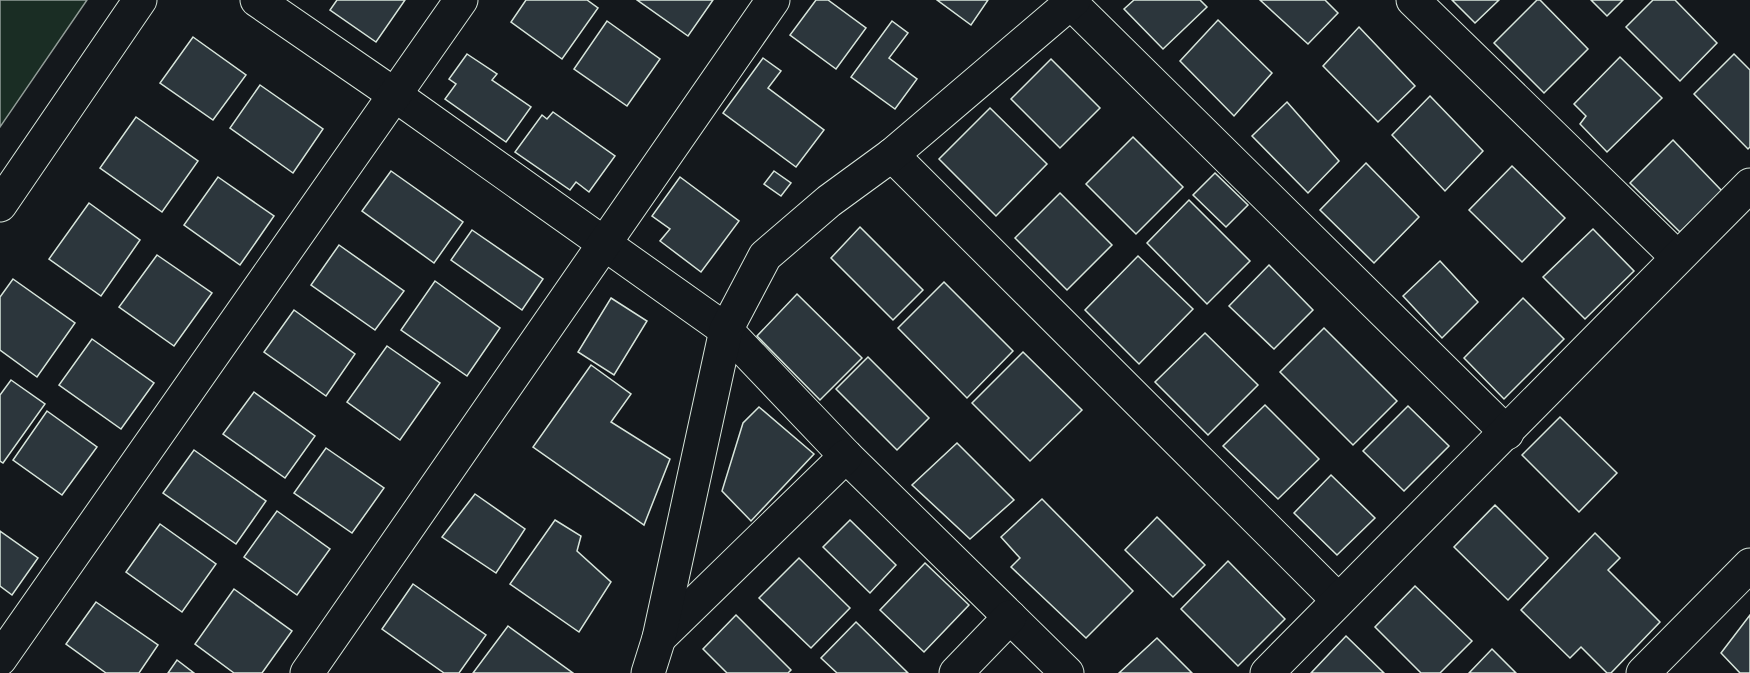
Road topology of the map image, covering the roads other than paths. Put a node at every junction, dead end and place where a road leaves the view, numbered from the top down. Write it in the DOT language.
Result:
graph roads {
  1 [pos="140,0"];
  2 [pos="257,0"];
  3 [pos="460,0"];
  4 [pos="773,0"];
  5 [pos="1413,0"];
  6 [pos="1072,1"];
  7 [pos="395,95"];
  8 [pos="892,155"];
  9 [pos="1749,189"];
  10 [pos="0,205"];
  11 [pos="605,244"];
  12 [pos="1677,257"];
  13 [pos="726,330"];
  14 [pos="1507,433"];
  15 [pos="846,456"];
  16 [pos="1750,564"];
  17 [pos="1338,600"];
  18 [pos="1010,617"];
  19 [pos="659,638"];
  20 [pos="0,659"];
  21 [pos="307,673"];
  22 [pos="648,673"];
  23 [pos="956,673"];
  24 [pos="1067,673"];
  25 [pos="1267,673"];
  26 [pos="1643,673"];
  1 -- 10 [label="street"];
  2 -- 7 [label="street"];
  3 -- 7 [label="street"];
  4 -- 11 [label="street"];
  5 -- 12 [label="street"];
  6 -- 8 [label="street"];
  6 -- 14 [label="street"];
  7 -- 11 [label="street"];
  7 -- 20 [label="street"];
  8 -- 13 [label="street"];
  8 -- 17 [label="street"];
  9 -- 12 [label="street"];
  11 -- 13 [label="street"];
  11 -- 21 [label="street"];
  12 -- 14 [label="street"];
  13 -- 15 [label="street"];
  13 -- 19 [label="street"];
  14 -- 17 [label="street"];
  15 -- 18 [label="street"];
  15 -- 19 [label="street"];
  16 -- 26 [label="street"];
  17 -- 25 [label="street"];
  18 -- 23 [label="street"];
  18 -- 24 [label="street"];
  19 -- 22 [label="street"];
}
